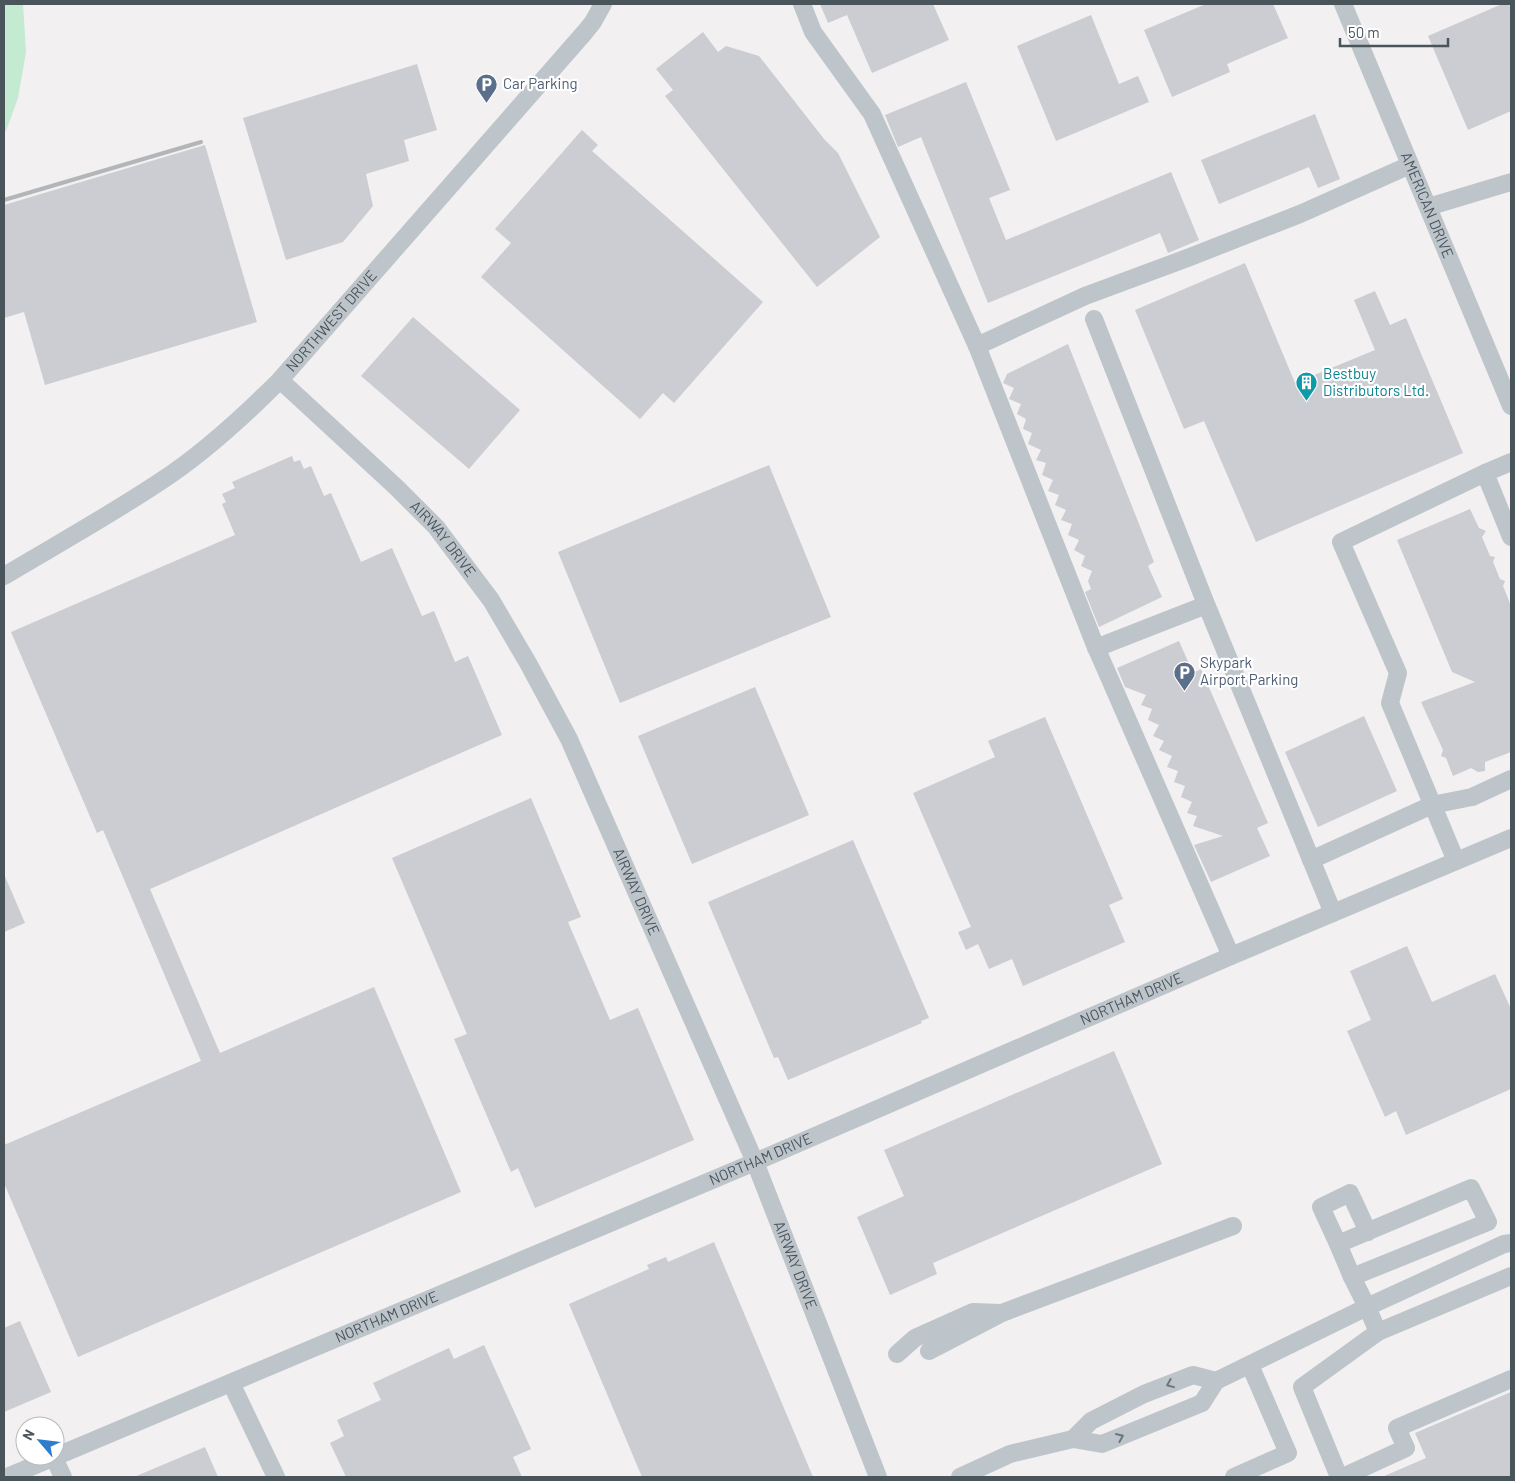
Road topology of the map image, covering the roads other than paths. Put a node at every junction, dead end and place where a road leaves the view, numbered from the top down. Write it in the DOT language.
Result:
graph roads {
  1 [pos="603,4"];
  2 [pos="802,4"];
  3 [pos="1343,4"];
  4 [pos="1410,165"];
  5 [pos="1511,182"];
  6 [pos="1428,207"];
  7 [pos="1094,319"];
  8 [pos="977,346"];
  9 [pos="280,380"];
  10 [pos="1511,406"];
  11 [pos="1511,462"];
  12 [pos="1485,473"];
  13 [pos="1511,537"];
  14 [pos="4,576"];
  15 [pos="1206,605"];
  16 [pos="1096,648"];
  17 [pos="1509,786"];
  18 [pos="1432,804"];
  19 [pos="1511,838"];
  20 [pos="1311,860"];
  21 [pos="1456,862"];
  22 [pos="1333,913"];
  23 [pos="1231,956"];
  24 [pos="755,1162"];
  25 [pos="1233,1226"];
  26 [pos="1368,1232"];
  27 [pos="1511,1243"];
  28 [pos="1338,1244"];
  29 [pos="1511,1276"];
  30 [pos="1352,1277"];
  31 [pos="1367,1306"];
  32 [pos="1002,1313"];
  33 [pos="1378,1332"];
  34 [pos="929,1352"];
  35 [pos="897,1354"];
  36 [pos="1250,1365"];
  37 [pos="1511,1379"];
  38 [pos="1216,1381"];
  39 [pos="231,1383"];
  40 [pos="1073,1439"];
  41 [pos="65,1453"];
  42 [pos="34,1466"];
  43 [pos="7,1477"];
  44 [pos="276,1477"];
  45 [pos="878,1477"];
  46 [pos="960,1477"];
  47 [pos="1234,1477"];
  48 [pos="1340,1477"];
  49 [pos="1344,1477"];
  1 -- 9 [label="street, NORTHWEST DRIVE"];
  2 -- 8 [label="street"];
  3 -- 4 [label="street, AMERICAN DRIVE"];
  4 -- 6 [label="street, AMERICAN DRIVE"];
  4 -- 8 [label="street"];
  5 -- 6 [label="street"];
  6 -- 10 [label="street, AMERICAN DRIVE"];
  7 -- 15 [label="street"];
  8 -- 16 [label="street"];
  9 -- 14 [label="street, NORTHWEST DRIVE"];
  9 -- 24 [label="street, AIRWAY DRIVE"];
  11 -- 12 [label="street"];
  12 -- 13 [label="street"];
  12 -- 18 [label="street"];
  15 -- 16 [label="street"];
  15 -- 20 [label="street"];
  16 -- 23 [label="street"];
  17 -- 18 [label="street"];
  18 -- 20 [label="street"];
  18 -- 21 [label="street"];
  19 -- 21 [label="street, NORTHAM DRIVE"];
  20 -- 22 [label="street"];
  21 -- 22 [label="street, NORTHAM DRIVE"];
  22 -- 23 [label="street, NORTHAM DRIVE"];
  23 -- 24 [label="street, NORTHAM DRIVE"];
  24 -- 39 [label="street, NORTHAM DRIVE"];
  24 -- 45 [label="street, AIRWAY DRIVE"];
  25 -- 32 [label="street"];
  26 -- 28 [label="street"];
  26 -- 28 [label="street"];
  26 -- 30 [label="street"];
  27 -- 31 [label="street"];
  28 -- 30 [label="street"];
  29 -- 33 [label="street"];
  30 -- 31 [label="street"];
  31 -- 33 [label="street"];
  31 -- 36 [label="street"];
  32 -- 34 [label="street"];
  32 -- 35 [label="street"];
  33 -- 48 [label="street"];
  36 -- 38 [label="street"];
  36 -- 47 [label="street"];
  37 -- 49 [label="street"];
  38 -- 40 [label="street, one-way"];
  40 -- 38 [label="street, one-way"];
  39 -- 41 [label="street, NORTHAM DRIVE"];
  39 -- 44 [label="street"];
  40 -- 46 [label="street"];
  42 -- 43 [label="street, NORTHAM DRIVE"];
}
